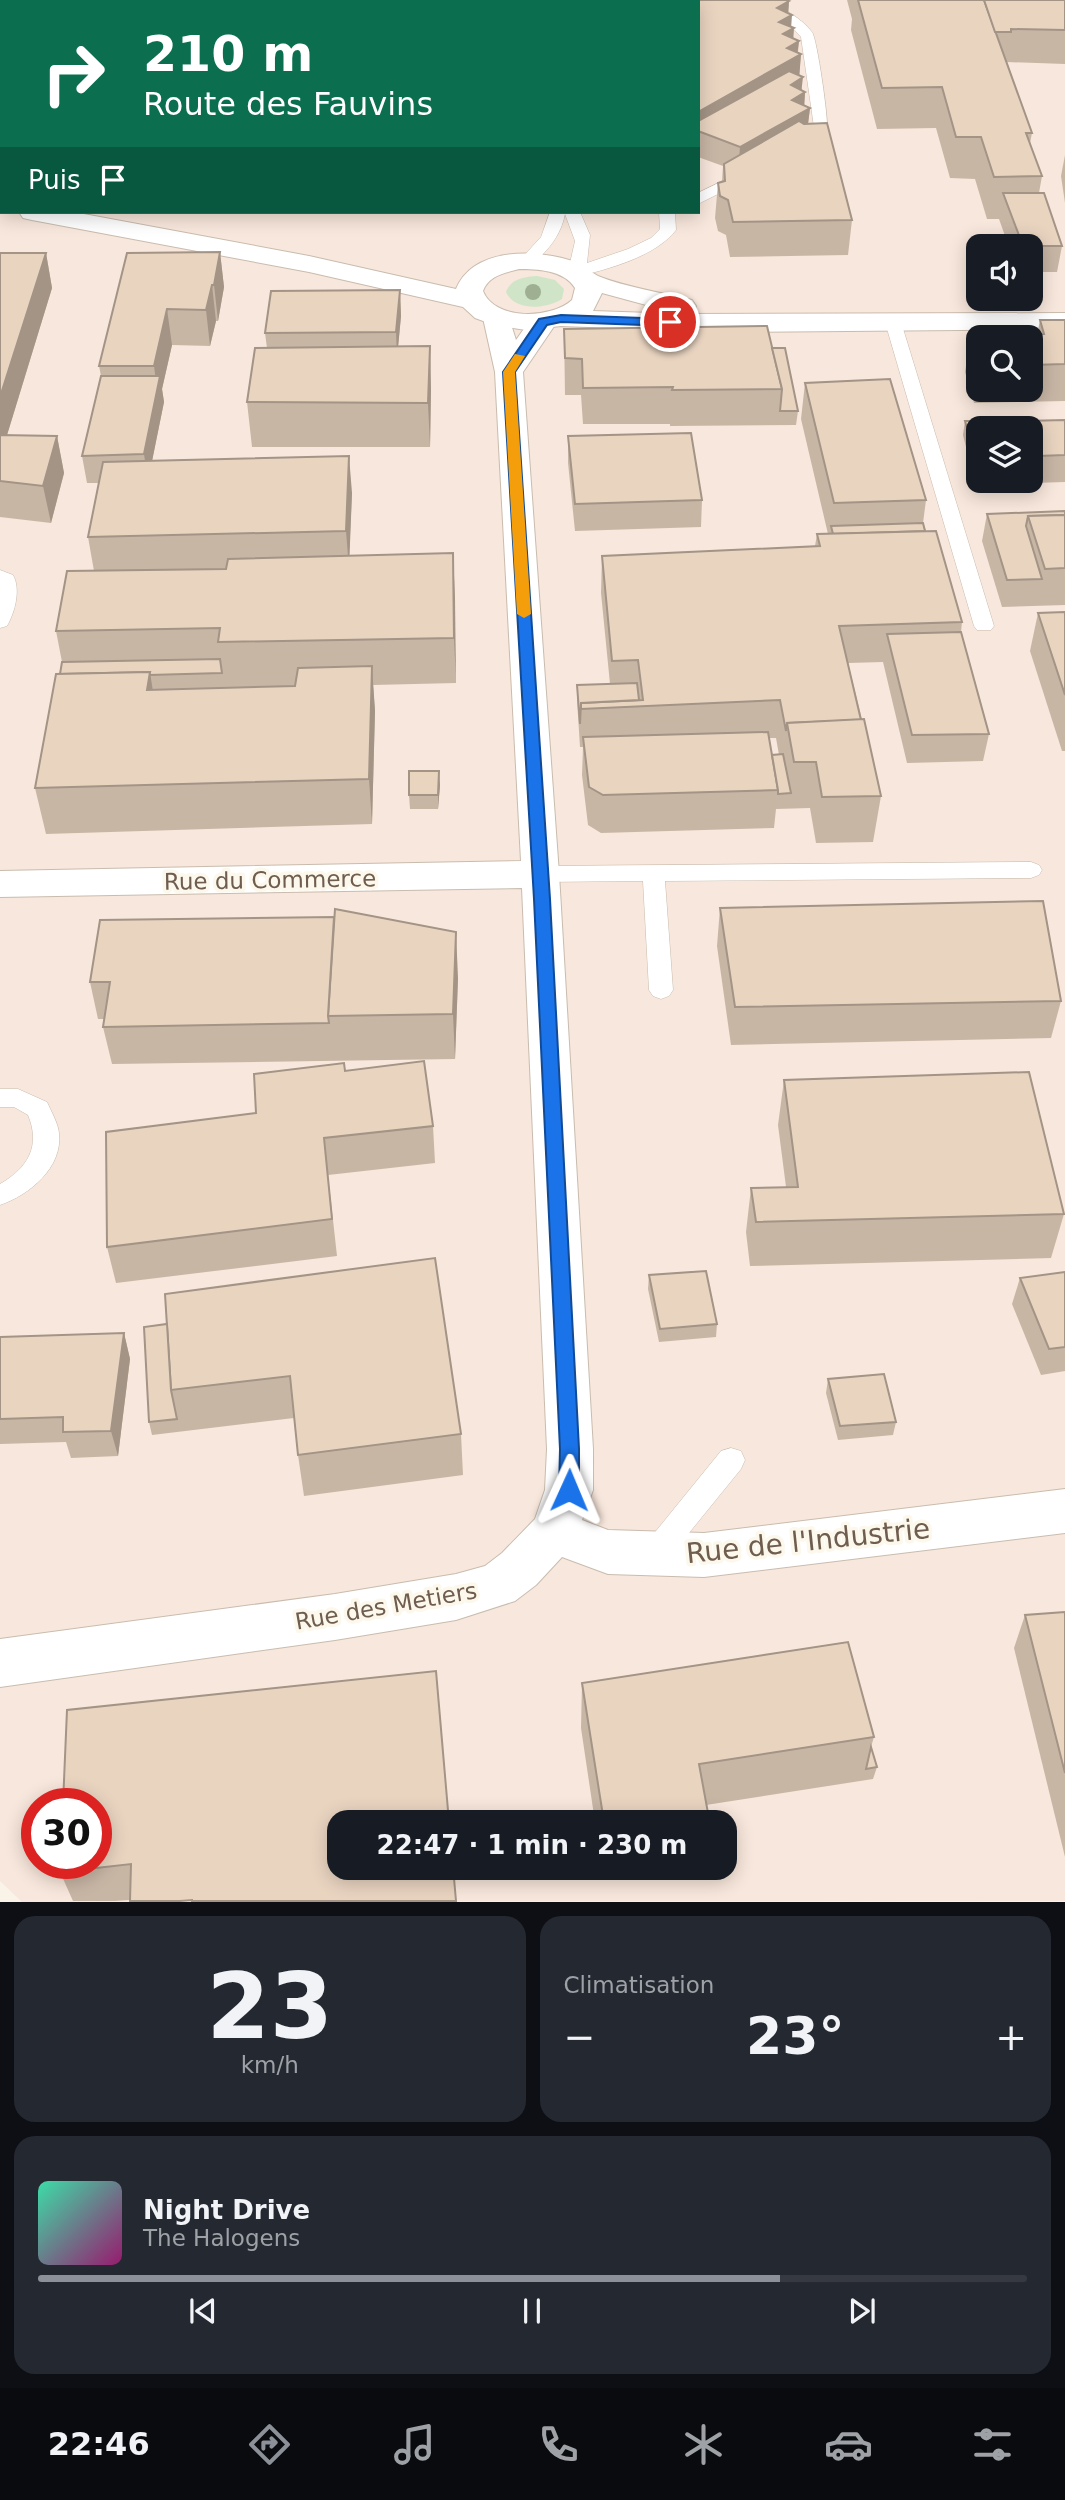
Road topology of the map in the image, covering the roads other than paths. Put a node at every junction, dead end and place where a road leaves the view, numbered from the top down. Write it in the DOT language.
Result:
graph roads {
  1 [pos="752,3"];
  2 [pos="792,151"];
  3 [pos="757,169"];
  4 [pos="700,198"];
  5 [pos="43,214"];
  6 [pos="558,214"];
  7 [pos="573,214"];
  8 [pos="670,214"];
  9 [pos="528,260"];
  10 [pos="309,264"];
  11 [pos="494,266"];
  12 [pos="581,277"];
  13 [pos="472,301"];
  14 [pos="497,318"];
  15 [pos="552,320"];
  16 [pos="795,321"];
  17 [pos="1065,321"];
  18 [pos="893,322"];
  19 [pos="509,372"];
  20 [pos="0,576"];
  21 [pos="0,622"];
  22 [pos="984,626"];
  23 [pos="1031,870"];
  24 [pos="653,872"];
  25 [pos="540,874"];
  26 [pos="0,884"];
  27 [pos="661,990"];
  28 [pos="0,1098"];
  29 [pos="0,1195"];
  30 [pos="731,1460"];
  31 [pos="1065,1511"];
  32 [pos="554,1532"];
  33 [pos="653,1556"];
  34 [pos="0,1663"];
  1 -- 2 [label="lane"];
  3 -- 4 [label="lane"];
  5 -- 10 [label="street"];
  6 -- 9 [label="lane"];
  7 -- 12 [label="lane"];
  8 -- 12 [label="lane"];
  9 -- 11 [label="street"];
  9 -- 12 [label="street"];
  10 -- 11 [label="street"];
  10 -- 13 [label="street"];
  11 -- 13 [label="street"];
  12 -- 15 [label="street"];
  12 -- 16 [label="street"];
  13 -- 14 [label="street"];
  14 -- 15 [label="street"];
  14 -- 19 [label="street, Rue des Metiers"];
  15 -- 16 [label="street"];
  15 -- 19 [label="street"];
  16 -- 18 [label="street"];
  17 -- 18 [label="street"];
  18 -- 22 [label="lane"];
  19 -- 25 [label="street, Rue des Metiers"];
  20 -- 21 [label="lane"];
  23 -- 24 [label="lane"];
  24 -- 25 [label="lane"];
  24 -- 27 [label="lane"];
  25 -- 26 [label="street, Rue du Commerce"];
  25 -- 32 [label="street, Rue des Metiers"];
  28 -- 29 [label="lane"];
  30 -- 33 [label="lane"];
  31 -- 33 [label="street, Rue de l'Industrie"];
  32 -- 33 [label="street, Rue de l'Industrie"];
  32 -- 34 [label="street, Rue des Metiers"];
}
